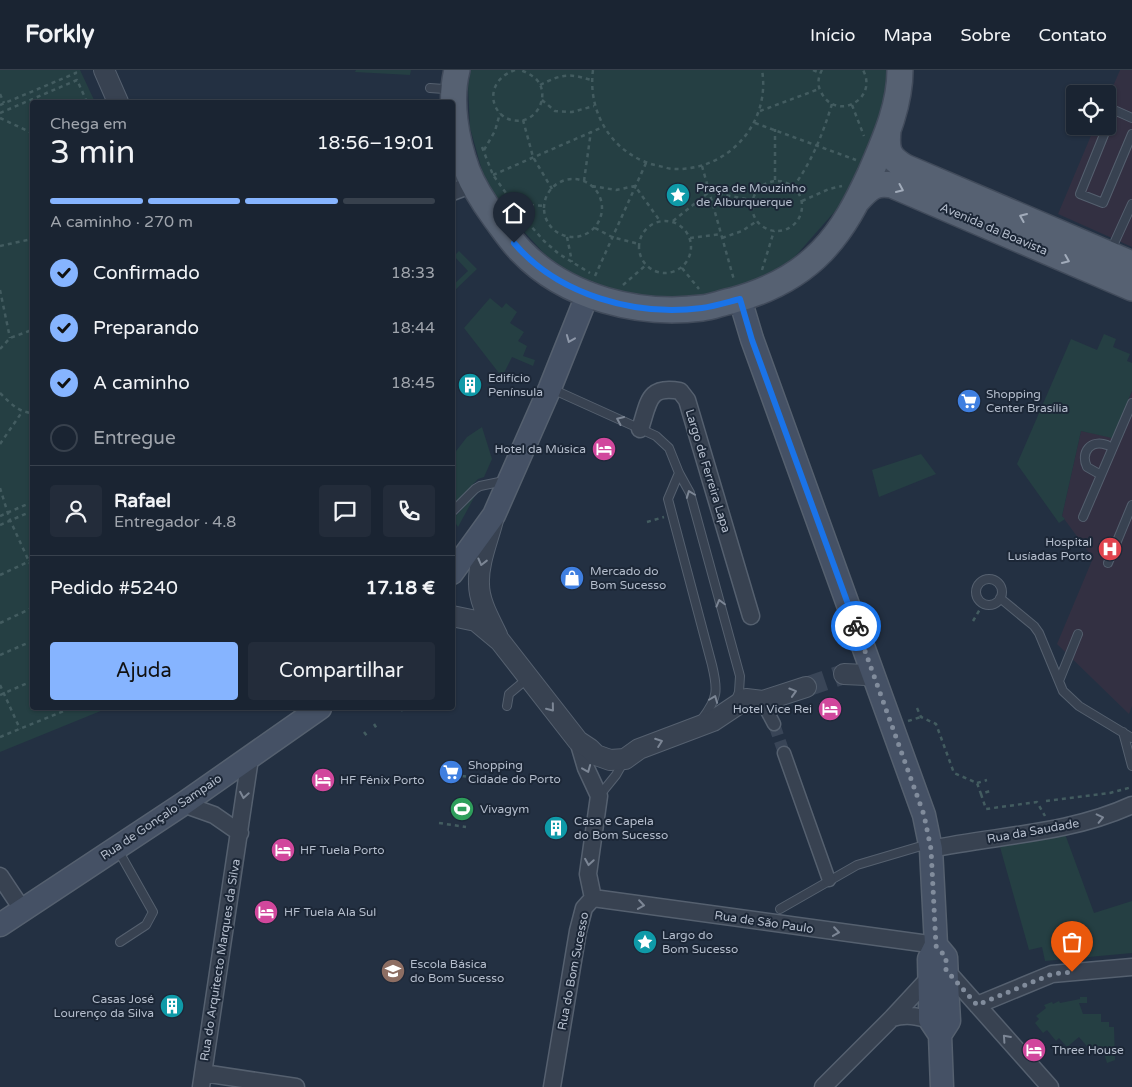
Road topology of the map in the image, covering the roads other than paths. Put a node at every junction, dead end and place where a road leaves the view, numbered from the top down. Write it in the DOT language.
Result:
graph roads {
  1 [pos="104,70"];
  2 [pos="900,70"];
  3 [pos="450,79"];
  4 [pos="430,88"];
  5 [pos="117,100"];
  6 [pos="453,100"];
  7 [pos="455,118"];
  8 [pos="1132,118"];
  9 [pos="1132,134"];
  10 [pos="878,136"];
  11 [pos="473,183"];
  12 [pos="853,192"];
  13 [pos="1132,204"];
  14 [pos="1128,222"];
  15 [pos="1109,254"];
  16 [pos="1132,264"];
  17 [pos="591,285"];
  18 [pos="1132,288"];
  19 [pos="737,291"];
  20 [pos="550,388"];
  21 [pos="1132,403"];
  22 [pos="640,429"];
  23 [pos="1107,445"];
  24 [pos="679,473"];
  25 [pos="1101,475"];
  26 [pos="510,481"];
  27 [pos="1132,504"];
  28 [pos="455,509"];
  29 [pos="494,515"];
  30 [pos="1082,517"];
  31 [pos="1108,564"];
  32 [pos="455,569"];
  33 [pos="1000,598"];
  34 [pos="751,616"];
  35 [pos="455,617"];
  36 [pos="1078,634"];
  37 [pos="500,641"];
  38 [pos="844,674"];
  39 [pos="528,678"];
  40 [pos="875,678"];
  41 [pos="1059,681"];
  42 [pos="806,688"];
  43 [pos="507,706"];
  44 [pos="765,707"];
  45 [pos="733,708"];
  46 [pos="317,710"];
  47 [pos="774,724"];
  48 [pos="695,729"];
  49 [pos="1123,732"];
  50 [pos="1132,738"];
  51 [pos="578,741"];
  52 [pos="784,753"];
  53 [pos="250,758"];
  54 [pos="625,759"];
  55 [pos="1132,766"];
  56 [pos="599,796"];
  57 [pos="183,804"];
  58 [pos="1132,805"];
  59 [pos="240,833"];
  60 [pos="931,846"];
  61 [pos="117,849"];
  62 [pos="0,876"];
  63 [pos="829,880"];
  64 [pos="12,898"];
  65 [pos="593,898"];
  66 [pos="780,909"];
  67 [pos="0,925"];
  68 [pos="120,942"];
  69 [pos="936,946"];
  70 [pos="1132,967"];
  71 [pos="938,974"];
  72 [pos="977,1005"];
  73 [pos="892,1018"];
  74 [pos="935,1027"];
  75 [pos="202,1080"];
  76 [pos="296,1087"];
  77 [pos="552,1087"];
  78 [pos="823,1087"];
  79 [pos="942,1087"];
  80 [pos="1050,1087"];
  1 -- 5 [label="street"];
  2 -- 10 [label="main road"];
  3 -- 4 [label="lane"];
  3 -- 6 [label="main road"];
  7 -- 11 [label="main road"];
  8 -- 9 [label="lane"];
  10 -- 12 [label="main road"];
  15 -- 10 [label="main road, Avenida da Boavista, one-way"];
  11 -- 17 [label="main road"];
  12 -- 18 [label="main road, Avenida da Boavista, one-way"];
  12 -- 19 [label="main road"];
  13 -- 14 [label="lane"];
  14 -- 15 [label="lane"];
  15 -- 16 [label="main road, Avenida da Boavista"];
  17 -- 19 [label="main road"];
  17 -- 20 [label="main road, one-way"];
  19 -- 40 [label="main road"];
  22 -- 20 [label="lane, Largo de Ferreira Lapa, one-way"];
  20 -- 26 [label="main road"];
  21 -- 25 [label="lane"];
  22 -- 24 [label="lane, Largo de Ferreira Lapa"];
  22 -- 34 [label="street, Largo de Ferreira Lapa"];
  23 -- 25 [label="lane"];
  45 -- 24 [label="lane, Largo de Ferreira Lapa, one-way"];
  48 -- 24 [label="lane, one-way"];
  25 -- 30 [label="lane"];
  26 -- 28 [label="lane"];
  26 -- 29 [label="main road"];
  27 -- 31 [label="lane"];
  29 -- 32 [label="main road"];
  29 -- 37 [label="street, one-way"];
  33 -- 33 [label="lane"];
  33 -- 41 [label="lane"];
  35 -- 37 [label="street"];
  36 -- 41 [label="lane"];
  37 -- 39 [label="street"];
  38 -- 40 [label="street"];
  39 -- 43 [label="lane"];
  39 -- 51 [label="street, one-way"];
  40 -- 60 [label="main road"];
  41 -- 49 [label="lane"];
  45 -- 42 [label="street, one-way"];
  44 -- 47 [label="street"];
  45 -- 48 [label="street"];
  46 -- 53 [label="main road, Rua de Gonçalo Sampaio"];
  54 -- 48 [label="street, one-way"];
  49 -- 50 [label="lane"];
  49 -- 55 [label="lane"];
  51 -- 54 [label="street"];
  51 -- 56 [label="street, one-way"];
  52 -- 63 [label="street"];
  53 -- 57 [label="main road, Rua de Gonçalo Sampaio"];
  53 -- 59 [label="street, Rua do Arquitecto Marques da Silva, one-way"];
  54 -- 56 [label="lane"];
  56 -- 65 [label="street, Rua do Bom Sucesso, one-way"];
  57 -- 59 [label="street"];
  57 -- 61 [label="main road, Rua de Gonçalo Sampaio"];
  60 -- 58 [label="street, Rua da Saudade, one-way"];
  59 -- 75 [label="street, Rua do Arquitecto Marques da Silva"];
  60 -- 63 [label="lane, Rua da Saudade"];
  60 -- 69 [label="main road"];
  61 -- 64 [label="main road, Rua de Gonçalo Sampaio"];
  61 -- 68 [label="lane"];
  62 -- 64 [label="street"];
  63 -- 66 [label="lane, Rua da Saudade"];
  64 -- 67 [label="main road, Rua de Gonçalo Sampaio"];
  65 -- 69 [label="street, Rua de São Paulo, one-way"];
  65 -- 77 [label="street, Rua do Bom Sucesso"];
  69 -- 71 [label="main road"];
  70 -- 72 [label="street"];
  71 -- 72 [label="street"];
  71 -- 73 [label="street"];
  71 -- 74 [label="main road"];
  80 -- 72 [label="street, one-way"];
  73 -- 74 [label="street"];
  73 -- 78 [label="street"];
  74 -- 79 [label="main road"];
  75 -- 76 [label="street"];
}
